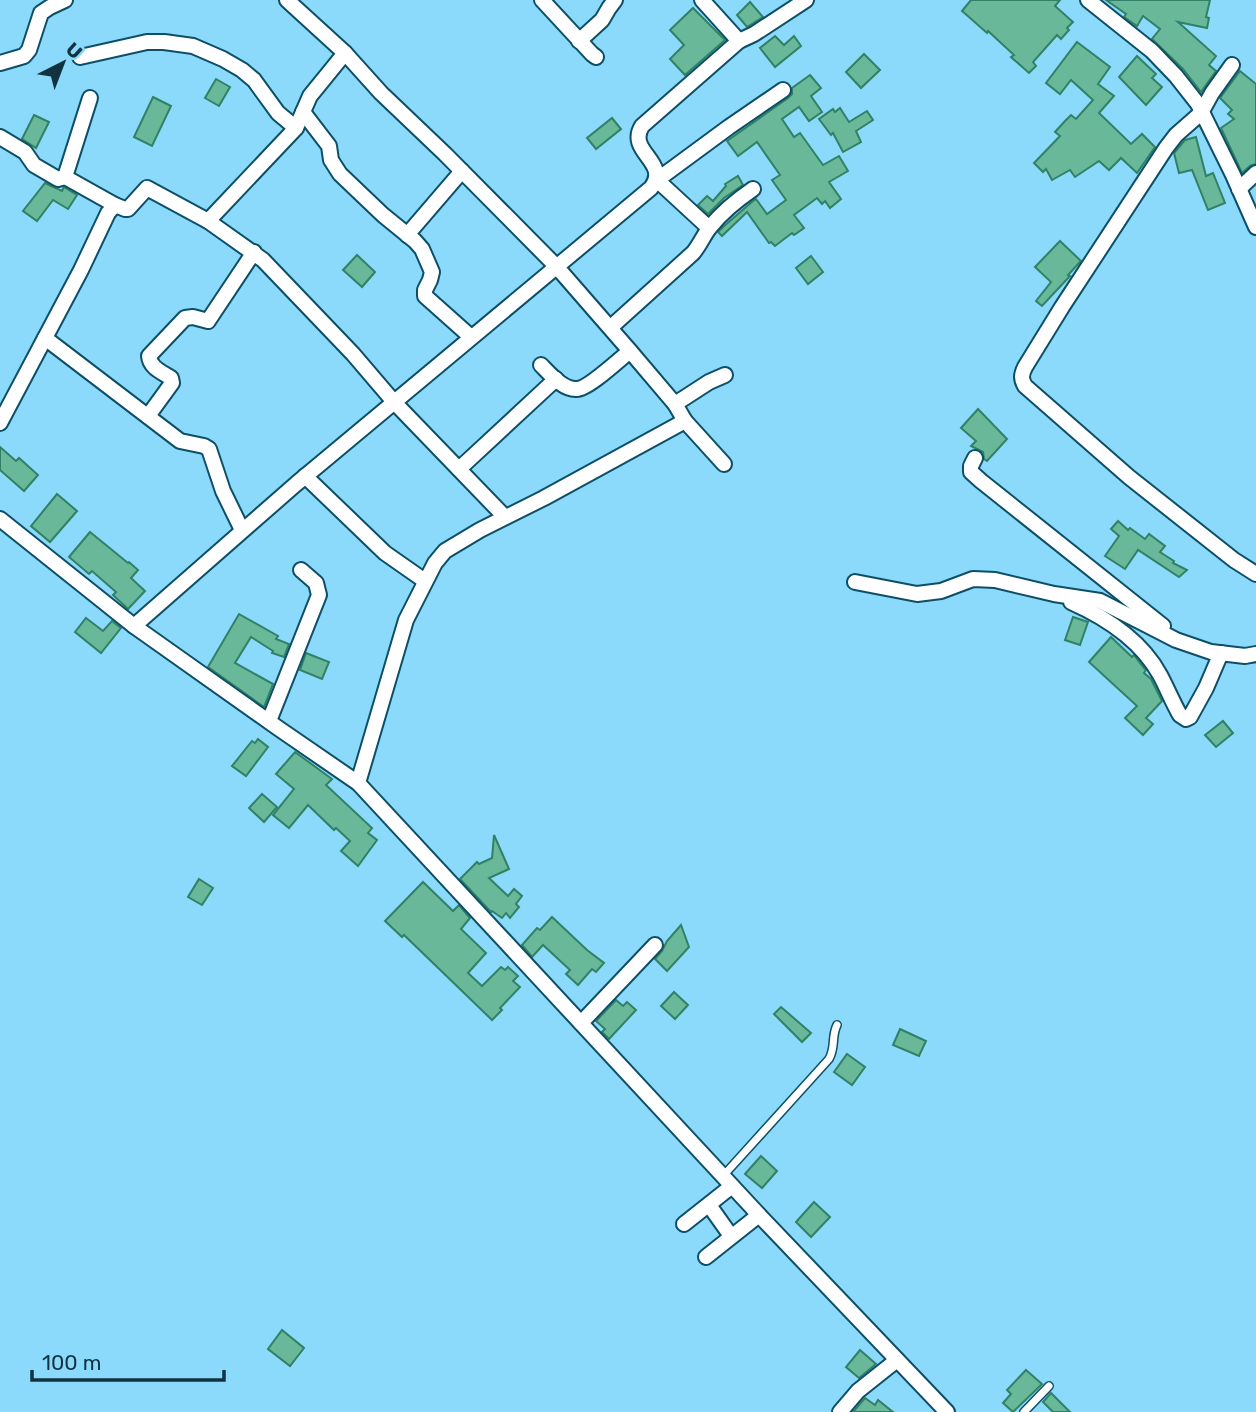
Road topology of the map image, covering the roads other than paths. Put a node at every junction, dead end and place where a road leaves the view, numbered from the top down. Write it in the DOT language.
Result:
graph roads {
  1 [pos="65,0"];
  2 [pos="287,0"];
  3 [pos="542,0"];
  4 [pos="615,0"];
  5 [pos="702,0"];
  6 [pos="1088,0"];
  7 [pos="801,2"];
  8 [pos="579,41"];
  9 [pos="739,41"];
  10 [pos="345,53"];
  11 [pos="80,57"];
  12 [pos="596,57"];
  13 [pos="0,62"];
  14 [pos="1232,65"];
  15 [pos="783,90"];
  16 [pos="90,98"];
  17 [pos="303,112"];
  18 [pos="1201,113"];
  19 [pos="296,128"];
  20 [pos="0,137"];
  21 [pos="462,171"];
  22 [pos="1256,173"];
  23 [pos="65,177"];
  24 [pos="657,180"];
  25 [pos="753,189"];
  26 [pos="1239,189"];
  27 [pos="115,205"];
  28 [pos="208,220"];
  29 [pos="1256,227"];
  30 [pos="709,228"];
  31 [pos="407,235"];
  32 [pos="254,253"];
  33 [pos="556,266"];
  34 [pos="611,327"];
  35 [pos="471,337"];
  36 [pos="45,338"];
  37 [pos="630,351"];
  38 [pos="541,365"];
  39 [pos="725,375"];
  40 [pos="556,379"];
  41 [pos="394,402"];
  42 [pos="675,404"];
  43 [pos="148,416"];
  44 [pos="685,421"];
  45 [pos="0,423"];
  46 [pos="975,458"];
  47 [pos="724,464"];
  48 [pos="459,469"];
  49 [pos="305,476"];
  50 [pos="505,517"];
  51 [pos="0,519"];
  52 [pos="242,530"];
  53 [pos="302,570"];
  54 [pos="1256,574"];
  55 [pos="425,581"];
  56 [pos="855,582"];
  57 [pos="1054,594"];
  58 [pos="134,626"];
  59 [pos="1176,640"];
  60 [pos="1221,653"];
  61 [pos="1256,654"];
  62 [pos="269,721"];
  63 [pos="358,783"];
  64 [pos="655,945"];
  65 [pos="581,1023"];
  66 [pos="837,1025"];
  67 [pos="728,1181"];
  68 [pos="709,1205"];
  69 [pos="759,1215"];
  70 [pos="684,1224"];
  71 [pos="732,1236"];
  72 [pos="706,1256"];
  73 [pos="897,1360"];
  74 [pos="1049,1386"];
  75 [pos="840,1412"];
  76 [pos="947,1412"];
  77 [pos="1024,1412"];
  1 -- 13 [label="street"];
  2 -- 10 [label="street"];
  3 -- 8 [label="street"];
  4 -- 8 [label="street"];
  5 -- 9 [label="street"];
  6 -- 18 [label="street"];
  7 -- 9 [label="street"];
  8 -- 12 [label="street"];
  9 -- 24 [label="street"];
  10 -- 17 [label="street"];
  10 -- 21 [label="street"];
  11 -- 19 [label="street"];
  14 -- 18 [label="street"];
  15 -- 24 [label="street"];
  16 -- 23 [label="street"];
  17 -- 19 [label="street"];
  17 -- 31 [label="street"];
  18 -- 26 [label="street"];
  18 -- 54 [label="street"];
  19 -- 28 [label="street"];
  20 -- 23 [label="street"];
  21 -- 31 [label="street"];
  21 -- 33 [label="street"];
  22 -- 26 [label="street"];
  23 -- 27 [label="street"];
  24 -- 30 [label="street"];
  24 -- 33 [label="street"];
  25 -- 30 [label="street"];
  26 -- 29 [label="street"];
  27 -- 28 [label="street"];
  27 -- 36 [label="street"];
  28 -- 32 [label="street"];
  30 -- 34 [label="street"];
  31 -- 35 [label="street"];
  32 -- 41 [label="street"];
  32 -- 43 [label="street"];
  33 -- 34 [label="street"];
  33 -- 35 [label="street"];
  34 -- 37 [label="street"];
  35 -- 41 [label="street"];
  36 -- 43 [label="street"];
  36 -- 45 [label="street"];
  37 -- 40 [label="street"];
  37 -- 42 [label="street"];
  38 -- 40 [label="street"];
  39 -- 42 [label="street"];
  40 -- 48 [label="street"];
  41 -- 48 [label="street"];
  41 -- 49 [label="street"];
  42 -- 44 [label="street"];
  43 -- 52 [label="street"];
  44 -- 47 [label="street"];
  44 -- 50 [label="street"];
  46 -- 59 [label="street"];
  48 -- 50 [label="street"];
  49 -- 52 [label="street"];
  49 -- 55 [label="street"];
  50 -- 55 [label="street"];
  51 -- 58 [label="street"];
  52 -- 58 [label="street"];
  53 -- 62 [label="street"];
  55 -- 63 [label="street"];
  56 -- 57 [label="street"];
  57 -- 59 [label="street"];
  57 -- 60 [label="street"];
  58 -- 62 [label="street"];
  59 -- 60 [label="street"];
  60 -- 61 [label="street"];
  62 -- 63 [label="street"];
  63 -- 65 [label="street"];
  64 -- 65 [label="street"];
  65 -- 67 [label="street"];
  66 -- 67 [label="lane"];
  67 -- 68 [label="street"];
  67 -- 69 [label="street"];
  68 -- 70 [label="street"];
  68 -- 71 [label="street"];
  69 -- 71 [label="street"];
  69 -- 73 [label="street"];
  71 -- 72 [label="street"];
  73 -- 75 [label="street"];
  73 -- 76 [label="street"];
  74 -- 77 [label="lane"];
}
